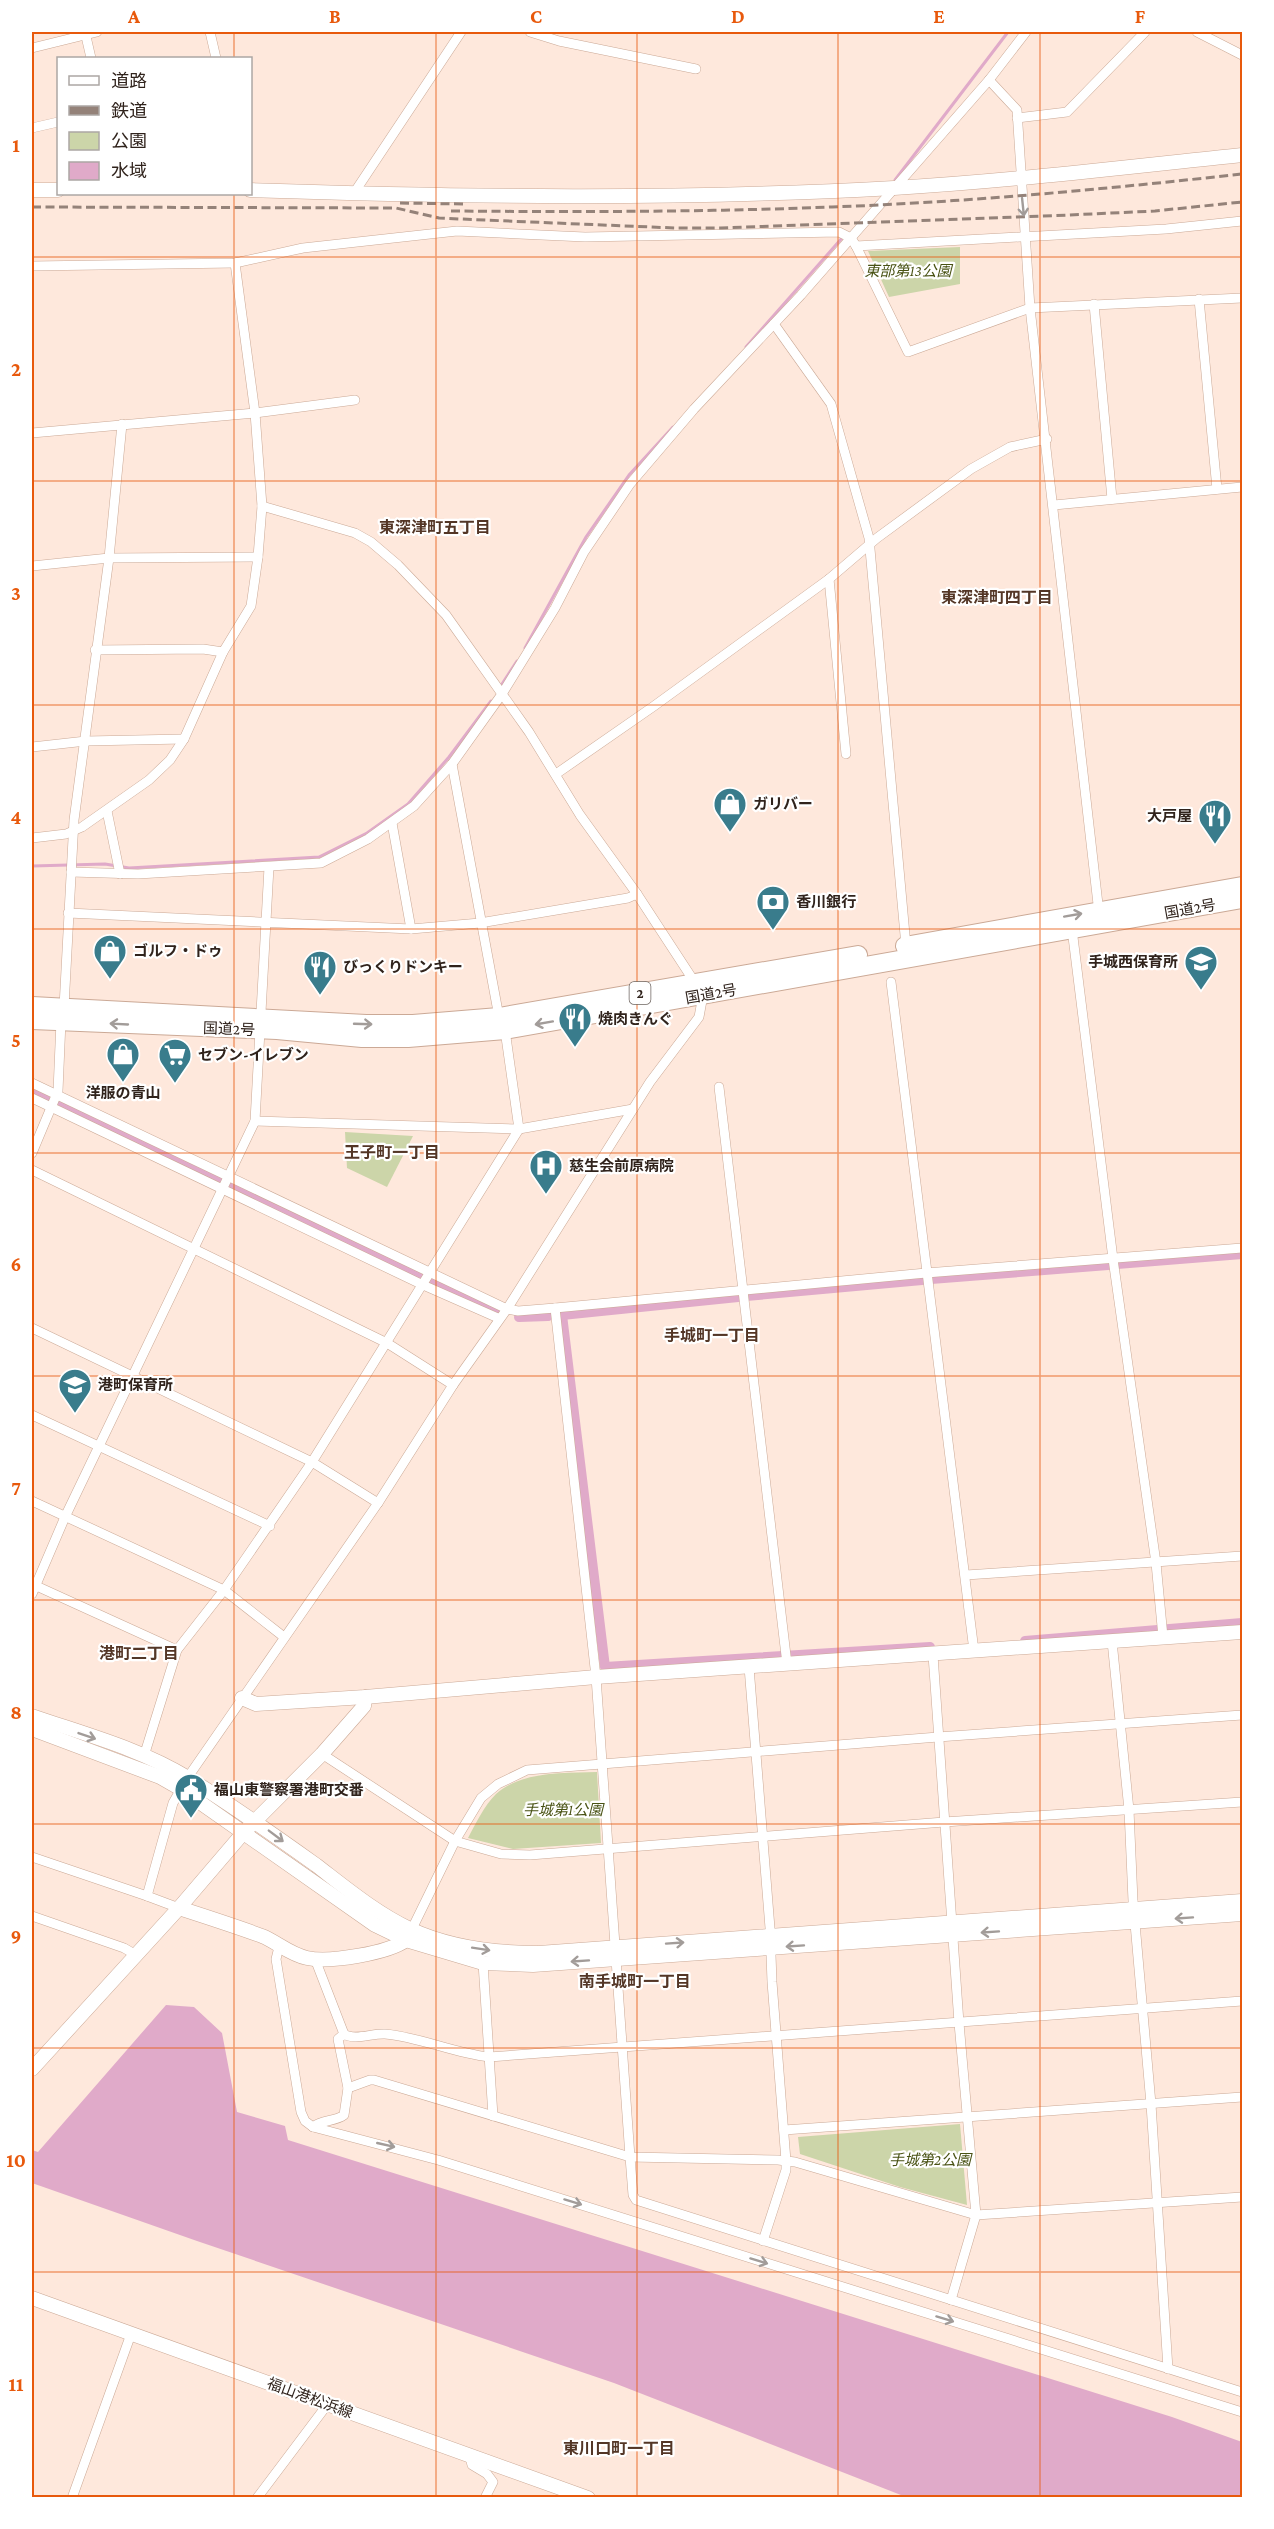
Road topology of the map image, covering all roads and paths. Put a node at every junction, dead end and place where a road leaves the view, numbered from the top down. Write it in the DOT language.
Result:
graph roads {
  1 [pos="97,32"];
  2 [pos="210,32"];
  3 [pos="461,32"];
  4 [pos="530,32"];
  5 [pos="1026,32"];
  6 [pos="1145,32"];
  7 [pos="1197,32"];
  8 [pos="85,33"];
  9 [pos="32,48"];
  10 [pos="1242,55"];
  11 [pos="91,57"];
  12 [pos="216,57"];
  13 [pos="696,69"];
  14 [pos="989,80"];
  15 [pos="1017,118"];
  16 [pos="57,122"];
  17 [pos="32,128"];
  18 [pos="1242,155"];
  19 [pos="1020,177"];
  20 [pos="895,188"];
  21 [pos="32,190"];
  22 [pos="57,190"];
  23 [pos="252,190"];
  24 [pos="354,193"];
  25 [pos="1242,221"];
  26 [pos="1026,237"];
  27 [pos="853,242"];
  28 [pos="235,263"];
  29 [pos="32,266"];
  30 [pos="1242,298"];
  31 [pos="1199,299"];
  32 [pos="1094,304"];
  33 [pos="1030,308"];
  34 [pos="774,324"];
  35 [pos="355,400"];
  36 [pos="255,413"];
  37 [pos="122,424"];
  38 [pos="32,433"];
  39 [pos="1047,439"];
  40 [pos="1242,487"];
  41 [pos="1217,489"];
  42 [pos="1112,499"];
  43 [pos="1054,505"];
  44 [pos="262,506"];
  45 [pos="870,545"];
  46 [pos="258,557"];
  47 [pos="109,558"];
  48 [pos="32,566"];
  49 [pos="829,579"];
  50 [pos="95,650"];
  51 [pos="224,652"];
  52 [pos="502,694"];
  53 [pos="184,739"];
  54 [pos="86,741"];
  55 [pos="32,747"];
  56 [pos="846,754"];
  57 [pos="452,764"];
  58 [pos="556,774"];
  59 [pos="107,811"];
  60 [pos="392,823"];
  61 [pos="74,831"];
  62 [pos="32,838"];
  63 [pos="269,867"];
  64 [pos="71,872"];
  65 [pos="120,874"];
  66 [pos="1242,886"];
  67 [pos="637,894"];
  68 [pos="1242,899"];
  69 [pos="68,913"];
  70 [pos="1099,918"];
  71 [pos="266,923"];
  72 [pos="480,923"];
  73 [pos="411,929"];
  74 [pos="1072,929"];
  75 [pos="906,946"];
  76 [pos="891,982"];
  77 [pos="700,989"];
  78 [pos="32,1006"];
  79 [pos="63,1014"];
  80 [pos="32,1020"];
  81 [pos="260,1023"];
  82 [pos="502,1024"];
  83 [pos="32,1083"];
  84 [pos="719,1087"];
  85 [pos="32,1098"];
  86 [pos="54,1103"];
  87 [pos="633,1109"];
  88 [pos="255,1121"];
  89 [pos="519,1129"];
  90 [pos="32,1153"];
  91 [pos="32,1170"];
  92 [pos="224,1183"];
  93 [pos="1242,1248"];
  94 [pos="192,1250"];
  95 [pos="1113,1259"];
  96 [pos="926,1273"];
  97 [pos="426,1279"];
  98 [pos="742,1290"];
  99 [pos="555,1308"];
  100 [pos="507,1309"];
  101 [pos="498,1318"];
  102 [pos="32,1328"];
  103 [pos="387,1343"];
  104 [pos="133,1376"];
  105 [pos="453,1385"];
  106 [pos="32,1415"];
  107 [pos="99,1446"];
  108 [pos="312,1462"];
  109 [pos="32,1501"];
  110 [pos="378,1503"];
  111 [pos="65,1517"];
  112 [pos="270,1526"];
  113 [pos="1242,1556"];
  114 [pos="1156,1563"];
  115 [pos="966,1575"];
  116 [pos="33,1588"];
  117 [pos="224,1590"];
  118 [pos="1242,1632"];
  119 [pos="1163,1636"];
  120 [pos="284,1637"];
  121 [pos="1112,1641"];
  122 [pos="177,1650"];
  123 [pos="974,1652"];
  124 [pos="933,1655"];
  125 [pos="787,1664"];
  126 [pos="748,1667"];
  127 [pos="596,1677"];
  128 [pos="365,1697"];
  129 [pos="242,1698"];
  130 [pos="1242,1715"];
  131 [pos="32,1716"];
  132 [pos="1120,1725"];
  133 [pos="32,1729"];
  134 [pos="938,1737"];
  135 [pos="755,1751"];
  136 [pos="322,1754"];
  137 [pos="144,1756"];
  138 [pos="603,1765"];
  139 [pos="184,1783"];
  140 [pos="1242,1802"];
  141 [pos="1129,1810"];
  142 [pos="255,1821"];
  143 [pos="944,1822"];
  144 [pos="244,1832"];
  145 [pos="763,1836"];
  146 [pos="455,1841"];
  147 [pos="608,1849"];
  148 [pos="32,1857"];
  149 [pos="147,1896"];
  150 [pos="1242,1901"];
  151 [pos="179,1908"];
  152 [pos="1242,1914"];
  153 [pos="1135,1915"];
  154 [pos="32,1916"];
  155 [pos="952,1928"];
  156 [pos="408,1935"];
  157 [pos="771,1942"];
  158 [pos="279,1947"];
  159 [pos="616,1953"];
  160 [pos="136,1955"];
  161 [pos="315,1959"];
  162 [pos="483,1963"];
  163 [pos="1242,2001"];
  164 [pos="1142,2008"];
  165 [pos="959,2023"];
  166 [pos="344,2034"];
  167 [pos="777,2036"];
  168 [pos="622,2047"];
  169 [pos="489,2057"];
  170 [pos="32,2069"];
  171 [pos="348,2088"];
  172 [pos="1242,2097"];
  173 [pos="1151,2104"];
  174 [pos="493,2116"];
  175 [pos="968,2117"];
  176 [pos="313,2127"];
  177 [pos="784,2130"];
  178 [pos="630,2157"];
  179 [pos="786,2161"];
  180 [pos="1242,2197"];
  181 [pos="1157,2201"];
  182 [pos="976,2215"];
  183 [pos="763,2241"];
  184 [pos="32,2298"];
  185 [pos="951,2300"];
  186 [pos="131,2334"];
  187 [pos="1168,2368"];
  188 [pos="1242,2392"];
  189 [pos="327,2404"];
  190 [pos="1242,2412"];
  191 [pos="469,2454"];
  192 [pos="72,2498"];
  193 [pos="257,2498"];
  194 [pos="485,2498"];
  195 [pos="588,2498"];
  1 -- 8 [label="street"];
  2 -- 12 [label="street"];
  3 -- 24 [label="street"];
  4 -- 13 [label="street"];
  5 -- 14 [label="street"];
  6 -- 15 [label="street"];
  7 -- 10 [label="street"];
  8 -- 9 [label="street"];
  8 -- 11 [label="street"];
  14 -- 15 [label="street"];
  14 -- 20 [label="street"];
  15 -- 19 [label="street"];
  16 -- 17 [label="street"];
  18 -- 19 [label="street"];
  19 -- 20 [label="street"];
  19 -- 26 [label="street, one-way"];
  20 -- 24 [label="street"];
  20 -- 27 [label="street"];
  21 -- 22 [label="street"];
  23 -- 24 [label="street"];
  25 -- 26 [label="street"];
  26 -- 27 [label="street"];
  26 -- 33 [label="street"];
  27 -- 28 [label="street"];
  27 -- 33 [label="street"];
  27 -- 34 [label="street"];
  28 -- 29 [label="street"];
  28 -- 36 [label="street"];
  30 -- 31 [label="street"];
  31 -- 32 [label="street"];
  31 -- 41 [label="street"];
  32 -- 33 [label="street"];
  32 -- 42 [label="street"];
  33 -- 39 [label="street"];
  34 -- 45 [label="street"];
  34 -- 52 [label="street"];
  35 -- 36 [label="street"];
  36 -- 37 [label="street"];
  36 -- 44 [label="street"];
  37 -- 38 [label="street"];
  37 -- 47 [label="street"];
  39 -- 43 [label="street"];
  39 -- 45 [label="street"];
  40 -- 41 [label="street"];
  41 -- 42 [label="street"];
  42 -- 43 [label="street"];
  43 -- 70 [label="street"];
  44 -- 46 [label="street"];
  44 -- 52 [label="street"];
  45 -- 49 [label="street"];
  45 -- 75 [label="street"];
  46 -- 47 [label="street"];
  46 -- 51 [label="street"];
  47 -- 48 [label="street"];
  47 -- 50 [label="street"];
  49 -- 56 [label="street"];
  49 -- 58 [label="street"];
  50 -- 51 [label="street"];
  50 -- 54 [label="street"];
  51 -- 53 [label="street"];
  52 -- 57 [label="street"];
  52 -- 58 [label="street"];
  53 -- 54 [label="street"];
  53 -- 59 [label="street"];
  54 -- 55 [label="street"];
  54 -- 61 [label="street"];
  57 -- 60 [label="street"];
  57 -- 72 [label="street"];
  58 -- 67 [label="street"];
  59 -- 61 [label="street"];
  59 -- 65 [label="street"];
  60 -- 63 [label="street"];
  60 -- 73 [label="street"];
  61 -- 62 [label="street"];
  61 -- 64 [label="street"];
  63 -- 65 [label="street"];
  63 -- 71 [label="street"];
  64 -- 65 [label="street"];
  64 -- 69 [label="street"];
  66 -- 70 [label="highway, 国道2号 / 2"];
  67 -- 72 [label="street"];
  67 -- 77 [label="street"];
  68 -- 70 [label="highway, 国道2号 / 2"];
  69 -- 71 [label="street"];
  69 -- 79 [label="street"];
  70 -- 74 [label="highway, 国道2号 / 2"];
  75 -- 70 [label="highway, 国道2号 / 2, one-way"];
  71 -- 73 [label="street"];
  71 -- 81 [label="street"];
  72 -- 73 [label="street"];
  72 -- 82 [label="street"];
  74 -- 77 [label="highway, 国道2号 / 2"];
  74 -- 95 [label="street"];
  75 -- 77 [label="highway, 国道2号 / 2"];
  76 -- 96 [label="street"];
  77 -- 82 [label="highway, 国道2号 / 2"];
  77 -- 87 [label="street"];
  78 -- 79 [label="highway, 国道2号 / 2"];
  79 -- 80 [label="highway, 国道2号 / 2"];
  79 -- 81 [label="highway, 国道2号 / 2"];
  79 -- 86 [label="street"];
  81 -- 82 [label="highway, 国道2号 / 2"];
  81 -- 88 [label="street"];
  82 -- 89 [label="street"];
  83 -- 86 [label="street"];
  84 -- 98 [label="street"];
  85 -- 86 [label="street"];
  86 -- 90 [label="street"];
  86 -- 92 [label="street"];
  87 -- 89 [label="street"];
  87 -- 100 [label="street"];
  88 -- 89 [label="street"];
  88 -- 92 [label="street"];
  89 -- 97 [label="street"];
  91 -- 94 [label="street"];
  92 -- 94 [label="street"];
  92 -- 97 [label="street"];
  93 -- 95 [label="street"];
  94 -- 103 [label="street"];
  94 -- 104 [label="street"];
  95 -- 96 [label="street"];
  95 -- 114 [label="street"];
  96 -- 98 [label="street"];
  96 -- 115 [label="street"];
  97 -- 100 [label="street"];
  97 -- 101 [label="street"];
  97 -- 103 [label="street"];
  98 -- 99 [label="street"];
  98 -- 125 [label="street"];
  99 -- 100 [label="street"];
  99 -- 127 [label="street"];
  100 -- 101 [label="street"];
  101 -- 105 [label="street"];
  102 -- 104 [label="street"];
  103 -- 105 [label="street"];
  103 -- 108 [label="street"];
  104 -- 107 [label="street"];
  104 -- 108 [label="street"];
  105 -- 110 [label="street"];
  106 -- 107 [label="street"];
  107 -- 111 [label="street"];
  107 -- 112 [label="street"];
  108 -- 110 [label="street"];
  108 -- 112 [label="street"];
  109 -- 111 [label="street"];
  110 -- 120 [label="street"];
  111 -- 116 [label="street"];
  111 -- 117 [label="street"];
  112 -- 117 [label="street"];
  113 -- 114 [label="street"];
  114 -- 115 [label="street"];
  114 -- 119 [label="street"];
  115 -- 123 [label="street"];
  116 -- 122 [label="street"];
  117 -- 120 [label="street"];
  117 -- 122 [label="street"];
  118 -- 119 [label="street"];
  119 -- 121 [label="street"];
  120 -- 129 [label="street"];
  121 -- 123 [label="street"];
  121 -- 132 [label="street"];
  122 -- 137 [label="street"];
  123 -- 124 [label="street"];
  124 -- 125 [label="street"];
  124 -- 134 [label="street"];
  125 -- 126 [label="street"];
  126 -- 127 [label="street"];
  126 -- 135 [label="street"];
  127 -- 128 [label="street"];
  127 -- 138 [label="street"];
  128 -- 129 [label="street"];
  128 -- 136 [label="street"];
  129 -- 139 [label="street"];
  130 -- 132 [label="street"];
  131 -- 137 [label="street, one-way"];
  132 -- 134 [label="street"];
  132 -- 141 [label="street"];
  133 -- 139 [label="street"];
  134 -- 135 [label="street"];
  134 -- 143 [label="street"];
  135 -- 138 [label="street"];
  135 -- 145 [label="street"];
  136 -- 142 [label="street"];
  136 -- 146 [label="street"];
  137 -- 139 [label="street"];
  138 -- 146 [label="street"];
  138 -- 147 [label="street"];
  139 -- 142 [label="street"];
  139 -- 144 [label="street"];
  139 -- 149 [label="street"];
  140 -- 141 [label="street"];
  141 -- 143 [label="street"];
  141 -- 153 [label="street"];
  142 -- 144 [label="street"];
  142 -- 156 [label="street, one-way"];
  143 -- 145 [label="street"];
  143 -- 155 [label="street"];
  144 -- 151 [label="street"];
  144 -- 156 [label="street"];
  145 -- 147 [label="street"];
  145 -- 157 [label="street"];
  146 -- 147 [label="street"];
  146 -- 156 [label="street"];
  147 -- 159 [label="street"];
  148 -- 149 [label="street"];
  149 -- 151 [label="street"];
  150 -- 153 [label="street"];
  151 -- 158 [label="street"];
  151 -- 160 [label="street"];
  152 -- 153 [label="street, one-way"];
  153 -- 155 [label="street"];
  153 -- 164 [label="street"];
  154 -- 160 [label="street"];
  155 -- 157 [label="street"];
  155 -- 165 [label="street"];
  156 -- 159 [label="street, one-way"];
  156 -- 161 [label="street"];
  156 -- 162 [label="street"];
  157 -- 159 [label="street"];
  157 -- 167 [label="street"];
  158 -- 161 [label="street"];
  158 -- 176 [label="street"];
  159 -- 162 [label="street, one-way"];
  159 -- 168 [label="street"];
  160 -- 170 [label="street"];
  161 -- 166 [label="street"];
  162 -- 169 [label="street"];
  163 -- 164 [label="street"];
  164 -- 165 [label="street"];
  164 -- 173 [label="street"];
  165 -- 167 [label="street"];
  165 -- 175 [label="street"];
  166 -- 169 [label="street"];
  166 -- 171 [label="street"];
  167 -- 168 [label="street"];
  167 -- 177 [label="street"];
  168 -- 169 [label="street"];
  168 -- 178 [label="street"];
  169 -- 174 [label="street"];
  171 -- 174 [label="street"];
  171 -- 176 [label="street"];
  172 -- 173 [label="street"];
  173 -- 175 [label="street"];
  173 -- 181 [label="street"];
  174 -- 178 [label="street"];
  175 -- 177 [label="street"];
  175 -- 182 [label="street"];
  176 -- 190 [label="street, one-way"];
  177 -- 179 [label="street"];
  178 -- 179 [label="street"];
  178 -- 183 [label="street"];
  179 -- 182 [label="street"];
  179 -- 183 [label="street"];
  180 -- 181 [label="street"];
  181 -- 182 [label="street"];
  181 -- 187 [label="street"];
  182 -- 185 [label="street"];
  183 -- 185 [label="street"];
  184 -- 186 [label="street, 福山港松浜線"];
  185 -- 187 [label="street"];
  186 -- 189 [label="street, 福山港松浜線"];
  186 -- 192 [label="street"];
  187 -- 188 [label="street"];
  189 -- 191 [label="street, 福山港松浜線"];
  189 -- 193 [label="street"];
  191 -- 194 [label="street"];
  191 -- 195 [label="street, 福山港松浜線"];
}
